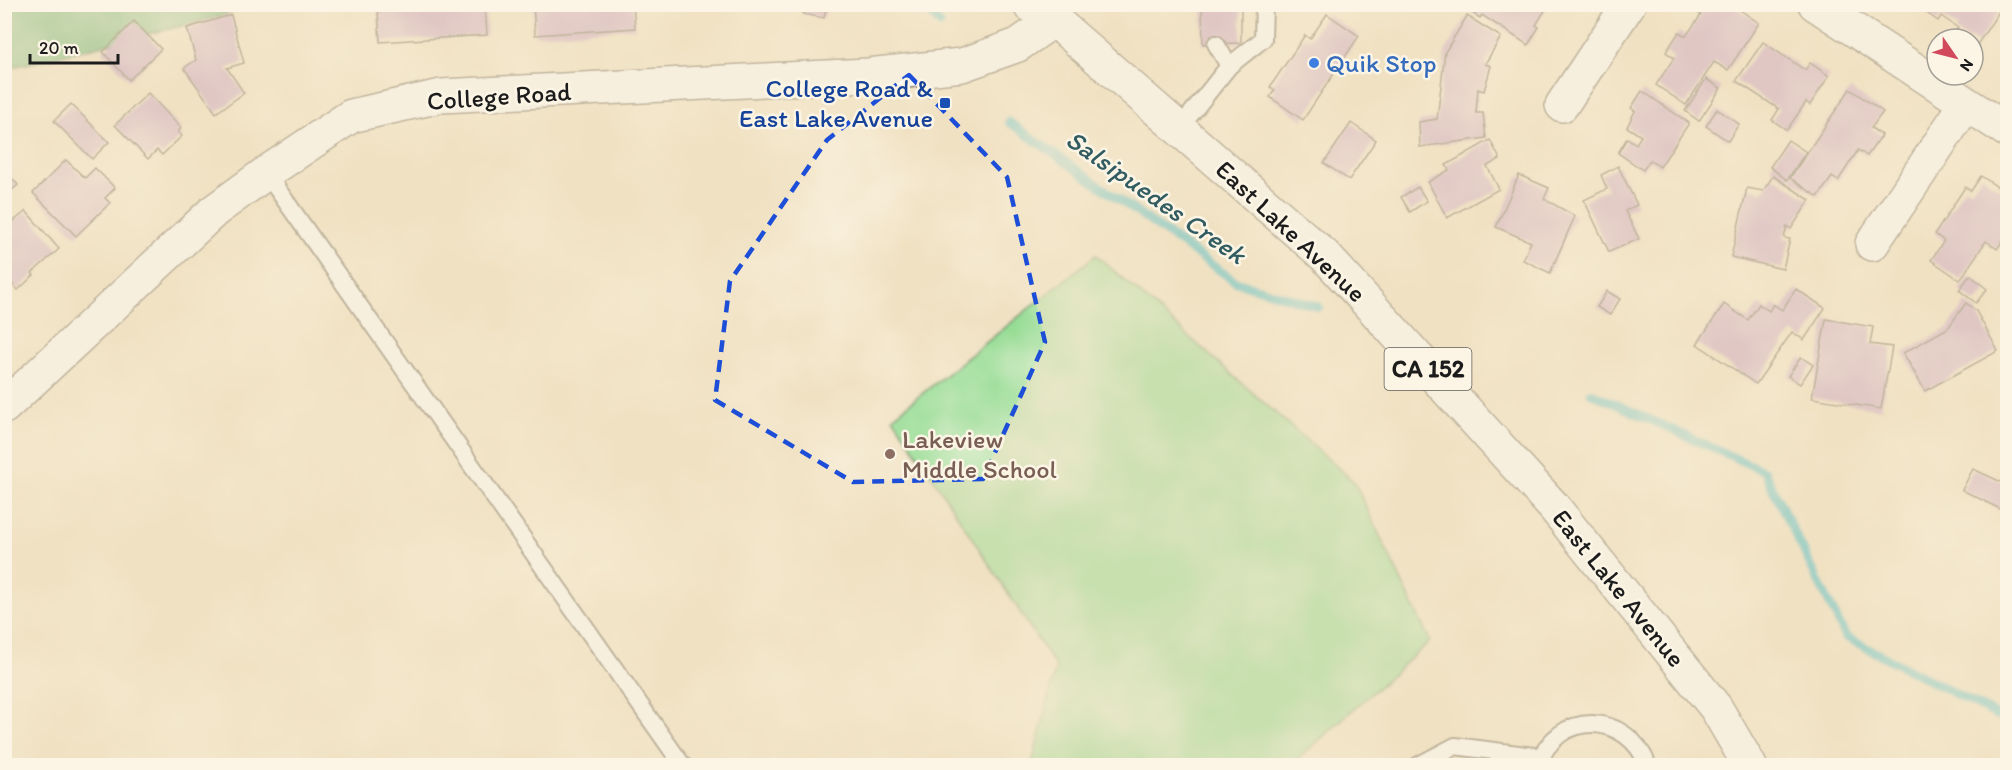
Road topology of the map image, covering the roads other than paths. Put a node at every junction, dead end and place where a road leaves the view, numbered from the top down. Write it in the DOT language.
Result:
graph roads {
  1 [pos="1264,4"];
  2 [pos="1629,4"];
  3 [pos="1815,4"];
  4 [pos="1052,10"];
  5 [pos="1216,44"];
  6 [pos="1229,66"];
  7 [pos="1966,104"];
  8 [pos="1562,105"];
  9 [pos="1179,129"];
  10 [pos="2007,131"];
  11 [pos="266,173"];
  12 [pos="1872,244"];
  13 [pos="4,406"];
  14 [pos="1540,761"];
  15 [pos="683,765"];
  16 [pos="1417,765"];
  17 [pos="1648,765"];
  18 [pos="1750,765"];
  1 -- 6 [label="lane"];
  2 -- 8 [label="street"];
  3 -- 7 [label="street"];
  4 -- 9 [label="street, East Lake Avenue / CA 152"];
  4 -- 11 [label="street, College Road"];
  5 -- 6 [label="lane"];
  6 -- 9 [label="lane"];
  7 -- 10 [label="street"];
  7 -- 12 [label="street"];
  9 -- 18 [label="street, East Lake Avenue / CA 152"];
  11 -- 13 [label="street, College Road"];
  11 -- 15 [label="lane"];
  14 -- 16 [label="lane"];
  14 -- 17 [label="lane"];
}
